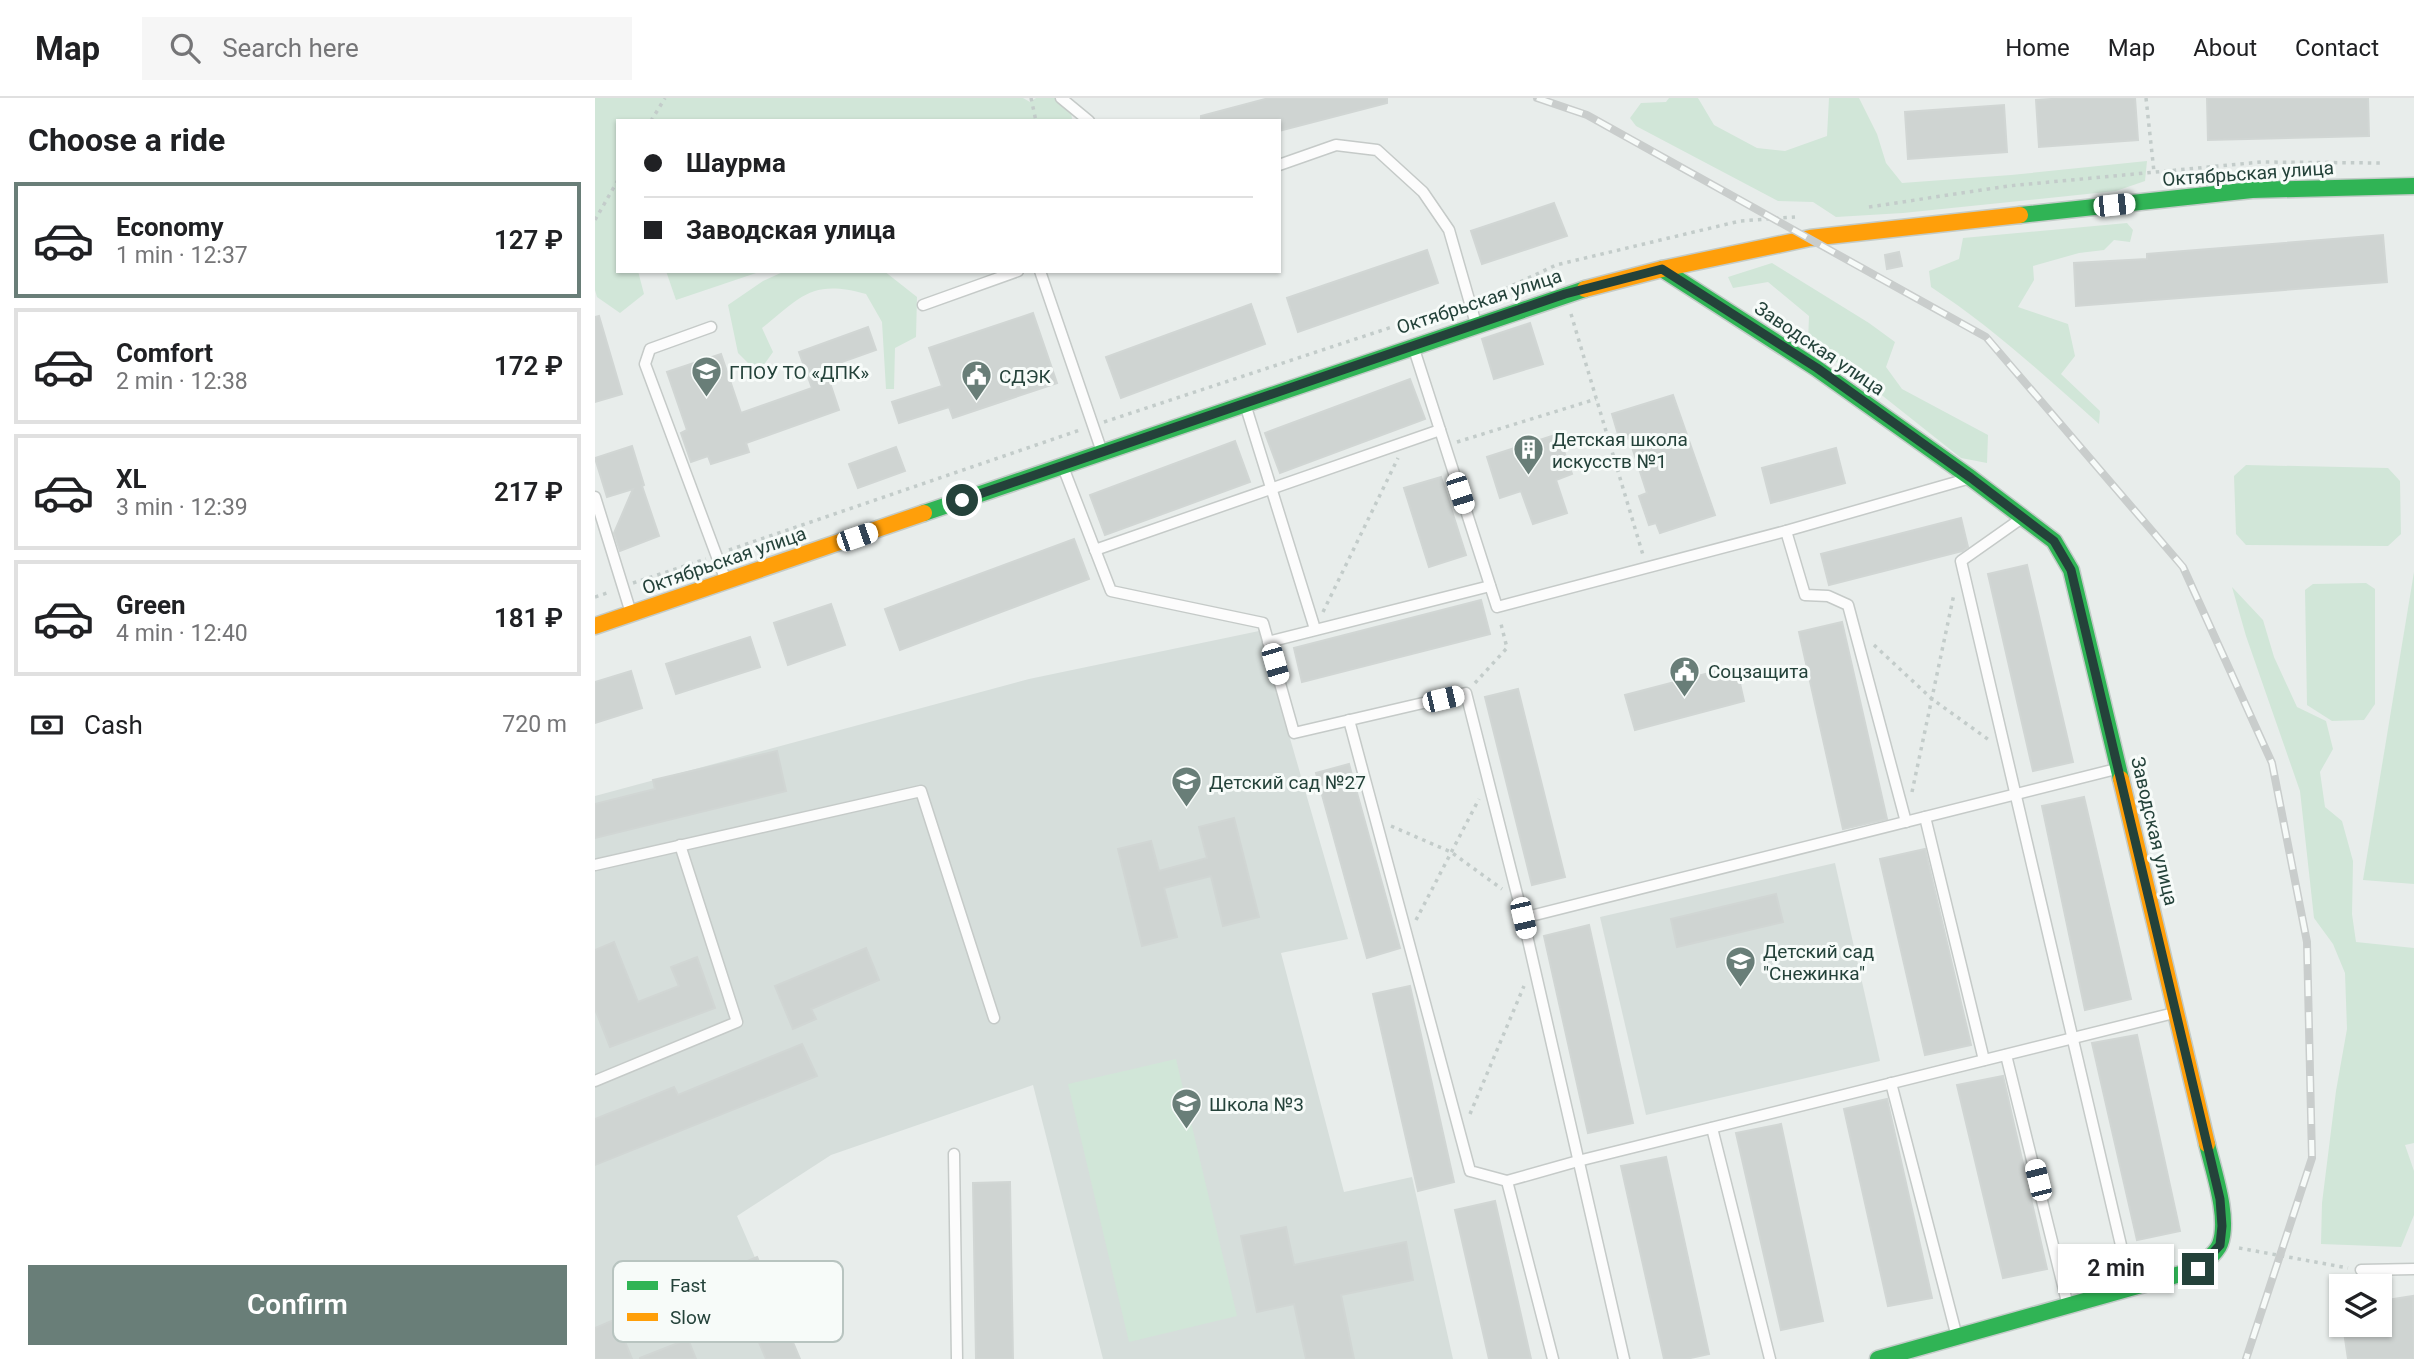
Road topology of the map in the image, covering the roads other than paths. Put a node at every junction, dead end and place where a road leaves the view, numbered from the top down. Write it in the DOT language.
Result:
graph roads {
  1 [pos="1061,98"];
  2 [pos="1087,119"];
  3 [pos="1281,164"];
  4 [pos="2414,187"];
  5 [pos="1662,269"];
  6 [pos="1012,273"];
  7 [pos="1041,273"];
  8 [pos="923,305"];
  9 [pos="1476,324"];
  10 [pos="711,327"];
  11 [pos="1413,345"];
  12 [pos="1245,403"];
  13 [pos="1440,430"];
  14 [pos="1103,453"];
  15 [pos="1062,467"];
  16 [pos="1971,478"];
  17 [pos="1271,488"];
  18 [pos="595,497"];
  19 [pos="2023,517"];
  20 [pos="1786,531"];
  21 [pos="1095,550"];
  22 [pos="726,582"];
  23 [pos="1490,586"];
  24 [pos="632,614"];
  25 [pos="595,626"];
  26 [pos="1315,629"];
  27 [pos="1268,642"];
  28 [pos="1349,720"];
  29 [pos="2119,768"];
  30 [pos="2016,794"];
  31 [pos="1925,817"];
  32 [pos="1906,822"];
  33 [pos="680,845"];
  34 [pos="595,865"];
  35 [pos="1523,918"];
  36 [pos="2176,1013"];
  37 [pos="994,1018"];
  38 [pos="2073,1038"];
  39 [pos="2007,1055"];
  40 [pos="1984,1060"];
  41 [pos="595,1081"];
  42 [pos="1891,1083"];
  43 [pos="1712,1128"];
  44 [pos="954,1154"];
  45 [pos="1578,1161"];
  46 [pos="1507,1181"];
  47 [pos="2414,1269"];
  48 [pos="2361,1270"];
  49 [pos="2131,1289"];
  50 [pos="2069,1306"];
  51 [pos="1957,1337"];
  52 [pos="957,1359"];
  53 [pos="1553,1359"];
  54 [pos="1624,1359"];
  55 [pos="1770,1359"];
  56 [pos="1878,1359"];
  1 -- 2 [label="lane"];
  3 -- 9 [label="lane"];
  4 -- 5 [label="main road, Октябрьская улица"];
  5 -- 9 [label="main road, Октябрьская улица"];
  5 -- 16 [label="main road, Заводская улица"];
  6 -- 8 [label="lane"];
  7 -- 14 [label="lane"];
  9 -- 11 [label="main road, Октябрьская улица"];
  10 -- 22 [label="lane"];
  11 -- 12 [label="main road, Октябрьская улица"];
  11 -- 13 [label="lane"];
  12 -- 14 [label="main road, Октябрьская улица"];
  12 -- 17 [label="lane"];
  13 -- 17 [label="lane"];
  13 -- 23 [label="lane"];
  14 -- 15 [label="main road, Октябрьская улица"];
  15 -- 21 [label="lane"];
  15 -- 22 [label="main road, Октябрьская улица"];
  16 -- 19 [label="main road, Заводская улица"];
  16 -- 20 [label="lane"];
  17 -- 21 [label="lane"];
  17 -- 26 [label="lane"];
  18 -- 24 [label="lane"];
  19 -- 29 [label="main road, Заводская улица"];
  19 -- 30 [label="lane"];
  20 -- 23 [label="lane"];
  20 -- 32 [label="lane"];
  21 -- 27 [label="lane"];
  22 -- 24 [label="main road, Октябрьская улица"];
  23 -- 26 [label="lane"];
  24 -- 25 [label="main road, Октябрьская улица"];
  26 -- 27 [label="lane"];
  27 -- 28 [label="lane"];
  28 -- 35 [label="lane"];
  28 -- 46 [label="lane"];
  29 -- 30 [label="lane"];
  29 -- 36 [label="main road, Заводская улица"];
  30 -- 31 [label="lane"];
  30 -- 38 [label="lane"];
  31 -- 32 [label="lane"];
  31 -- 40 [label="lane"];
  32 -- 35 [label="lane"];
  33 -- 34 [label="lane"];
  33 -- 37 [label="lane"];
  33 -- 41 [label="lane"];
  35 -- 45 [label="lane"];
  36 -- 38 [label="lane"];
  36 -- 49 [label="main road, Заводская улица"];
  38 -- 39 [label="lane"];
  38 -- 49 [label="lane"];
  39 -- 40 [label="lane"];
  39 -- 50 [label="lane"];
  40 -- 42 [label="lane"];
  42 -- 43 [label="lane"];
  42 -- 51 [label="lane"];
  43 -- 45 [label="lane"];
  43 -- 55 [label="lane"];
  44 -- 52 [label="lane"];
  45 -- 46 [label="lane"];
  45 -- 54 [label="lane"];
  46 -- 53 [label="lane"];
  47 -- 48 [label="lane"];
  49 -- 50 [label="main road"];
  50 -- 51 [label="main road"];
  51 -- 56 [label="main road"];
}
